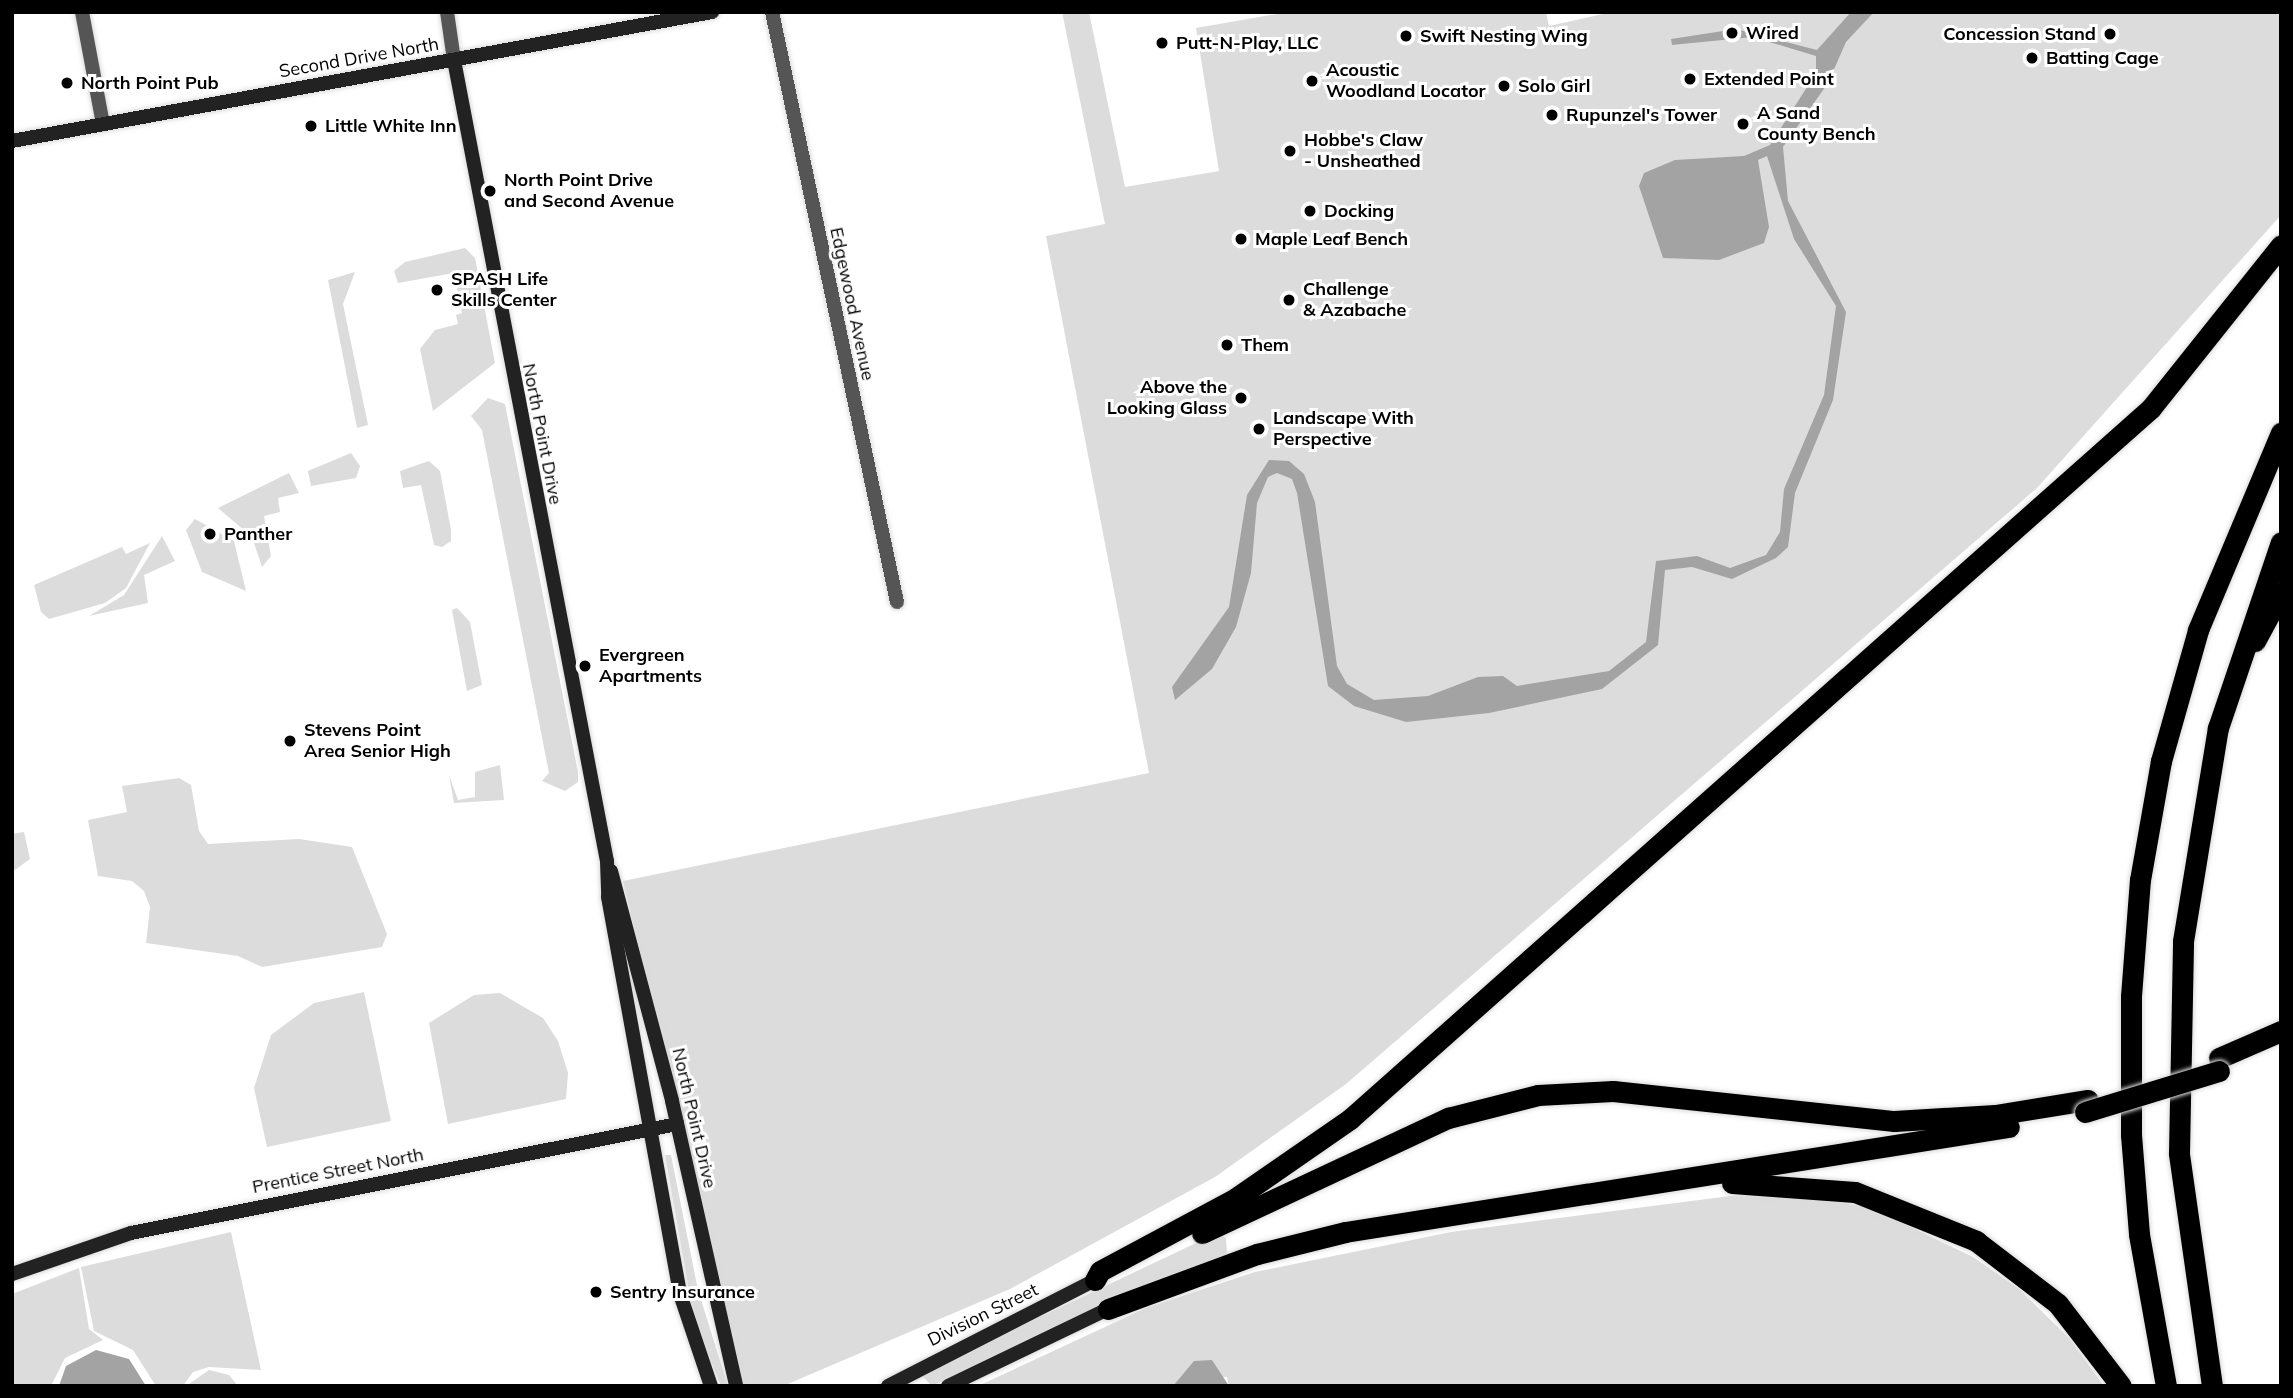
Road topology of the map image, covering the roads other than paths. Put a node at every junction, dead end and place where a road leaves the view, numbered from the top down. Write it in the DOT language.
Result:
graph roads {
  1 [pos="82,12"];
  2 [pos="447,12"];
  3 [pos="712,12"];
  4 [pos="772,12"];
  5 [pos="454,60"];
  6 [pos="103,124"];
  7 [pos="12,141"];
  8 [pos="2281,245"];
  9 [pos="2281,433"];
  10 [pos="2281,542"];
  11 [pos="2281,593"];
  12 [pos="897,602"];
  13 [pos="2218,728"];
  14 [pos="607,861"];
  15 [pos="2281,1031"];
  16 [pos="2281,1046"];
  17 [pos="2219,1065"];
  18 [pos="2087,1106"];
  19 [pos="677,1124"];
  20 [pos="654,1129"];
  21 [pos="1657,1184"];
  22 [pos="12,1274"];
  23 [pos="1095,1280"];
  24 [pos="1108,1309"];
  25 [pos="711,1386"];
  26 [pos="736,1386"];
  27 [pos="888,1386"];
  28 [pos="948,1386"];
  29 [pos="2121,1386"];
  30 [pos="2165,1386"];
  31 [pos="2212,1386"];
  1 -- 6 [label="street"];
  2 -- 5 [label="street, North Point Drive"];
  3 -- 5 [label="street, Second Drive North"];
  4 -- 12 [label="street, Edgewood Avenue"];
  5 -- 6 [label="street, Second Drive North"];
  5 -- 14 [label="street, North Point Drive"];
  6 -- 7 [label="street, Second Drive North"];
  8 -- 23 [label="highway"];
  9 -- 30 [label="highway"];
  10 -- 13 [label="highway"];
  11 -- 13 [label="highway"];
  13 -- 31 [label="highway"];
  14 -- 19 [label="street, North Point Drive"];
  14 -- 20 [label="street, North Point Drive"];
  15 -- 17 [label="highway"];
  16 -- 17 [label="highway"];
  17 -- 18 [label="highway"];
  18 -- 21 [label="highway"];
  18 -- 23 [label="highway"];
  19 -- 20 [label="street, Prentice Street North"];
  19 -- 26 [label="street, North Point Drive"];
  20 -- 22 [label="street, Prentice Street North"];
  20 -- 25 [label="street, North Point Drive"];
  21 -- 24 [label="highway"];
  21 -- 29 [label="highway"];
  23 -- 27 [label="street, Division Street"];
  24 -- 28 [label="street"];
}
